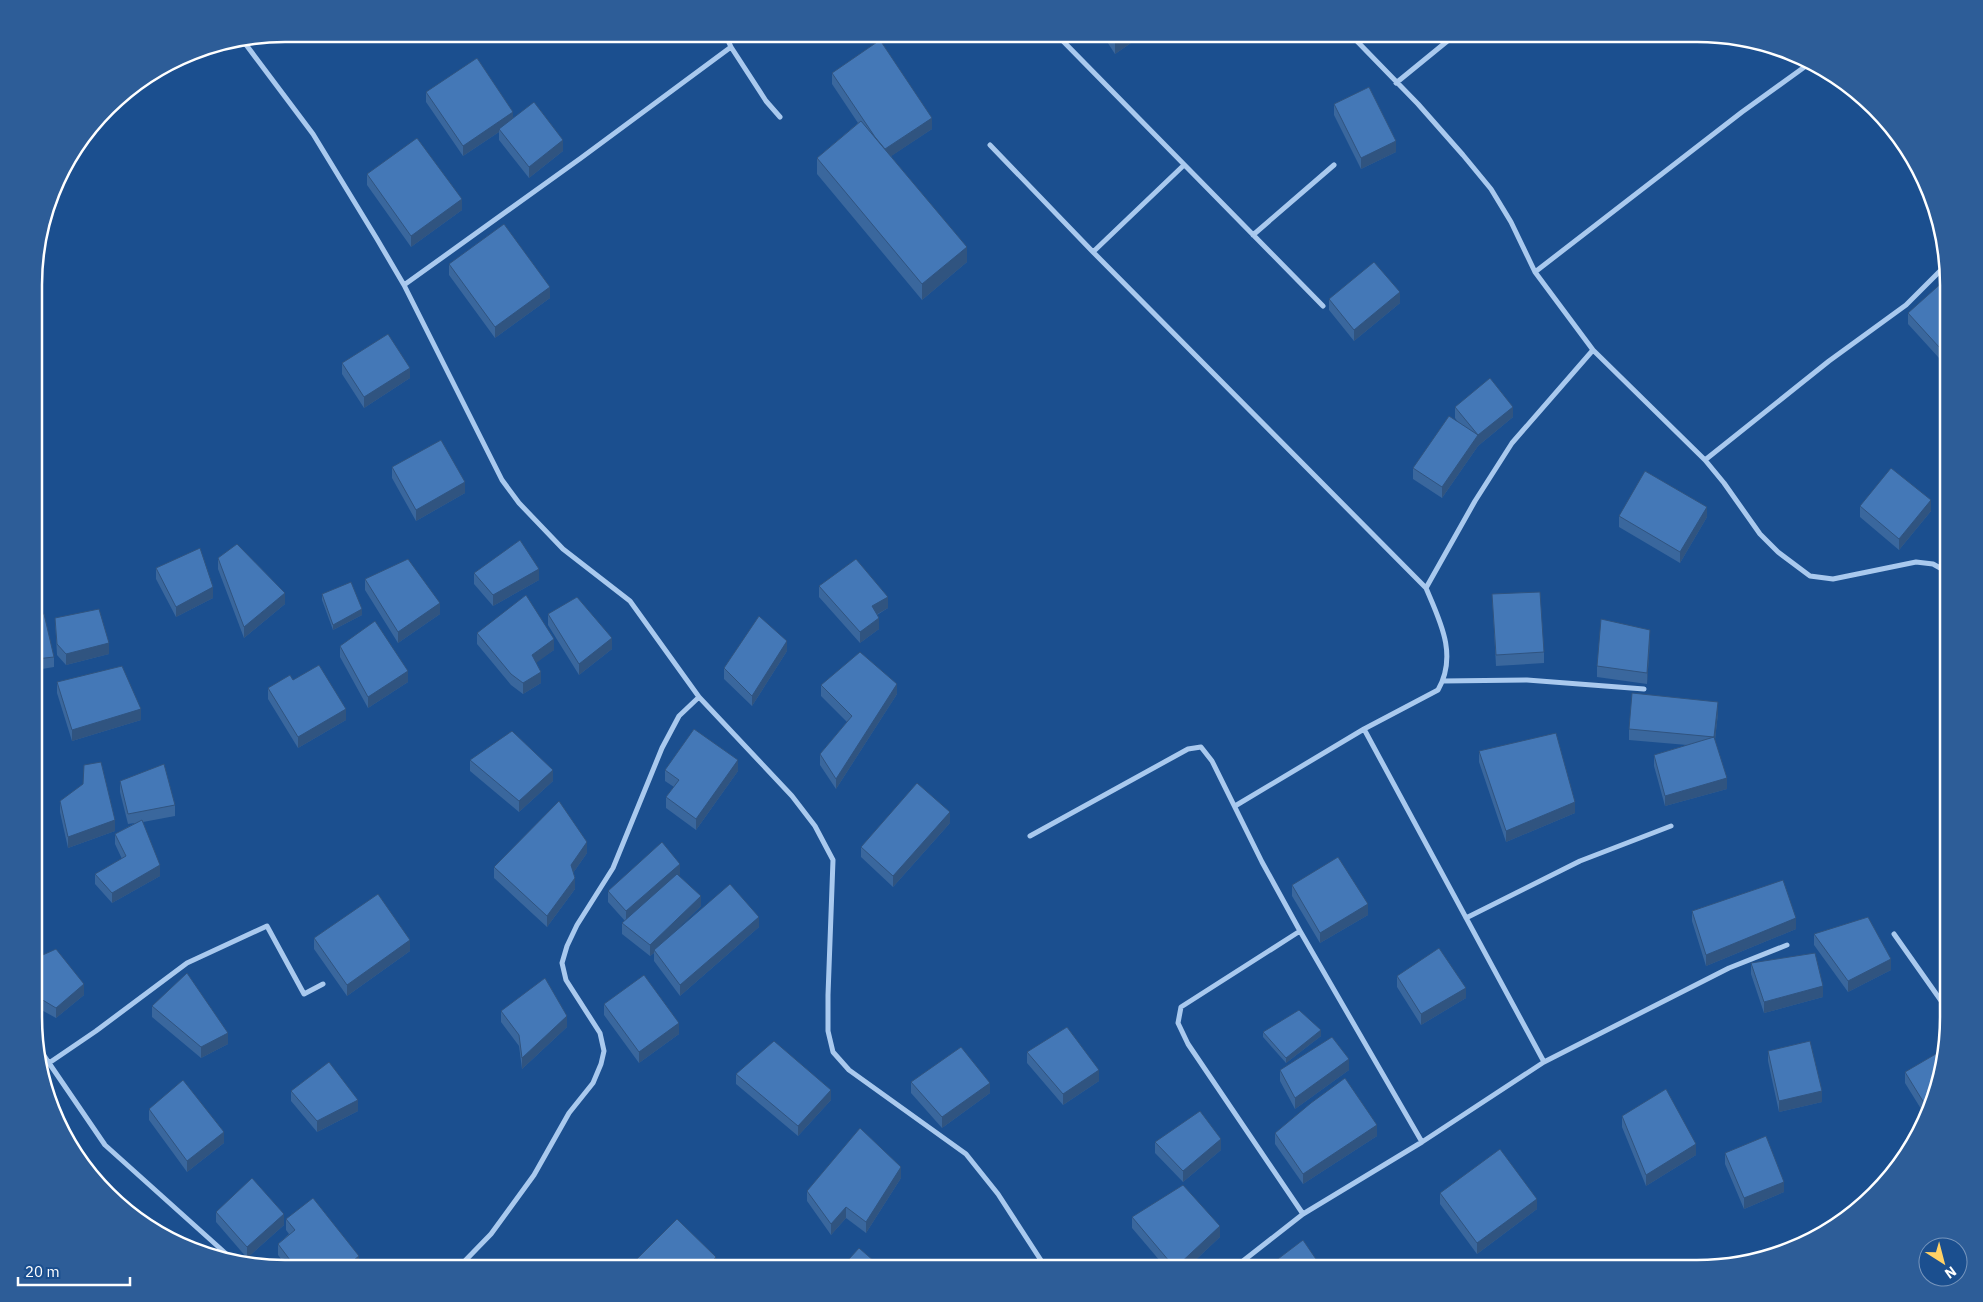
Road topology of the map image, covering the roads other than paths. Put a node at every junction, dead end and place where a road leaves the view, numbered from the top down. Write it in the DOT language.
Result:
graph roads {
  1 [pos="729,42"];
  2 [pos="1064,42"];
  3 [pos="1358,42"];
  4 [pos="1446,42"];
  5 [pos="247,46"];
  6 [pos="731,47"];
  7 [pos="1804,67"];
  8 [pos="1396,83"];
  9 [pos="780,117"];
  10 [pos="990,145"];
  11 [pos="1334,165"];
  12 [pos="1184,166"];
  13 [pos="1253,235"];
  14 [pos="1093,252"];
  15 [pos="1940,271"];
  16 [pos="1535,272"];
  17 [pos="404,285"];
  18 [pos="1323,306"];
  19 [pos="1593,350"];
  20 [pos="1705,460"];
  21 [pos="1940,568"];
  22 [pos="1426,588"];
  23 [pos="1443,681"];
  24 [pos="1644,689"];
  25 [pos="699,697"];
  26 [pos="1364,729"];
  27 [pos="1235,806"];
  28 [pos="1671,826"];
  29 [pos="1030,836"];
  30 [pos="1466,918"];
  31 [pos="1300,931"];
  32 [pos="1894,934"];
  33 [pos="1787,945"];
  34 [pos="323,984"];
  35 [pos="1940,999"];
  36 [pos="46,1058"];
  37 [pos="49,1062"];
  38 [pos="1544,1062"];
  39 [pos="1422,1142"];
  40 [pos="1303,1214"];
  41 [pos="223,1251"];
  42 [pos="466,1260"];
  43 [pos="1041,1260"];
  44 [pos="1244,1260"];
  1 -- 6 [label="street"];
  2 -- 12 [label="street"];
  3 -- 8 [label="street"];
  4 -- 8 [label="street"];
  5 -- 17 [label="street"];
  6 -- 9 [label="street"];
  6 -- 17 [label="street"];
  7 -- 16 [label="street"];
  8 -- 16 [label="street"];
  10 -- 14 [label="street"];
  11 -- 13 [label="street"];
  12 -- 13 [label="street"];
  12 -- 14 [label="street"];
  13 -- 18 [label="street"];
  14 -- 22 [label="street"];
  15 -- 20 [label="street"];
  16 -- 19 [label="street"];
  17 -- 25 [label="street"];
  19 -- 20 [label="street"];
  19 -- 22 [label="street"];
  20 -- 21 [label="street"];
  22 -- 23 [label="street"];
  23 -- 24 [label="street"];
  23 -- 26 [label="street"];
  25 -- 42 [label="street"];
  25 -- 43 [label="street"];
  26 -- 27 [label="street"];
  26 -- 30 [label="street"];
  27 -- 29 [label="street"];
  27 -- 31 [label="street"];
  28 -- 30 [label="street"];
  30 -- 38 [label="street"];
  31 -- 39 [label="street"];
  31 -- 40 [label="street"];
  32 -- 35 [label="street"];
  33 -- 38 [label="street"];
  34 -- 37 [label="street"];
  36 -- 37 [label="street"];
  37 -- 41 [label="street"];
  38 -- 39 [label="street"];
  39 -- 40 [label="street"];
  40 -- 44 [label="street"];
}
